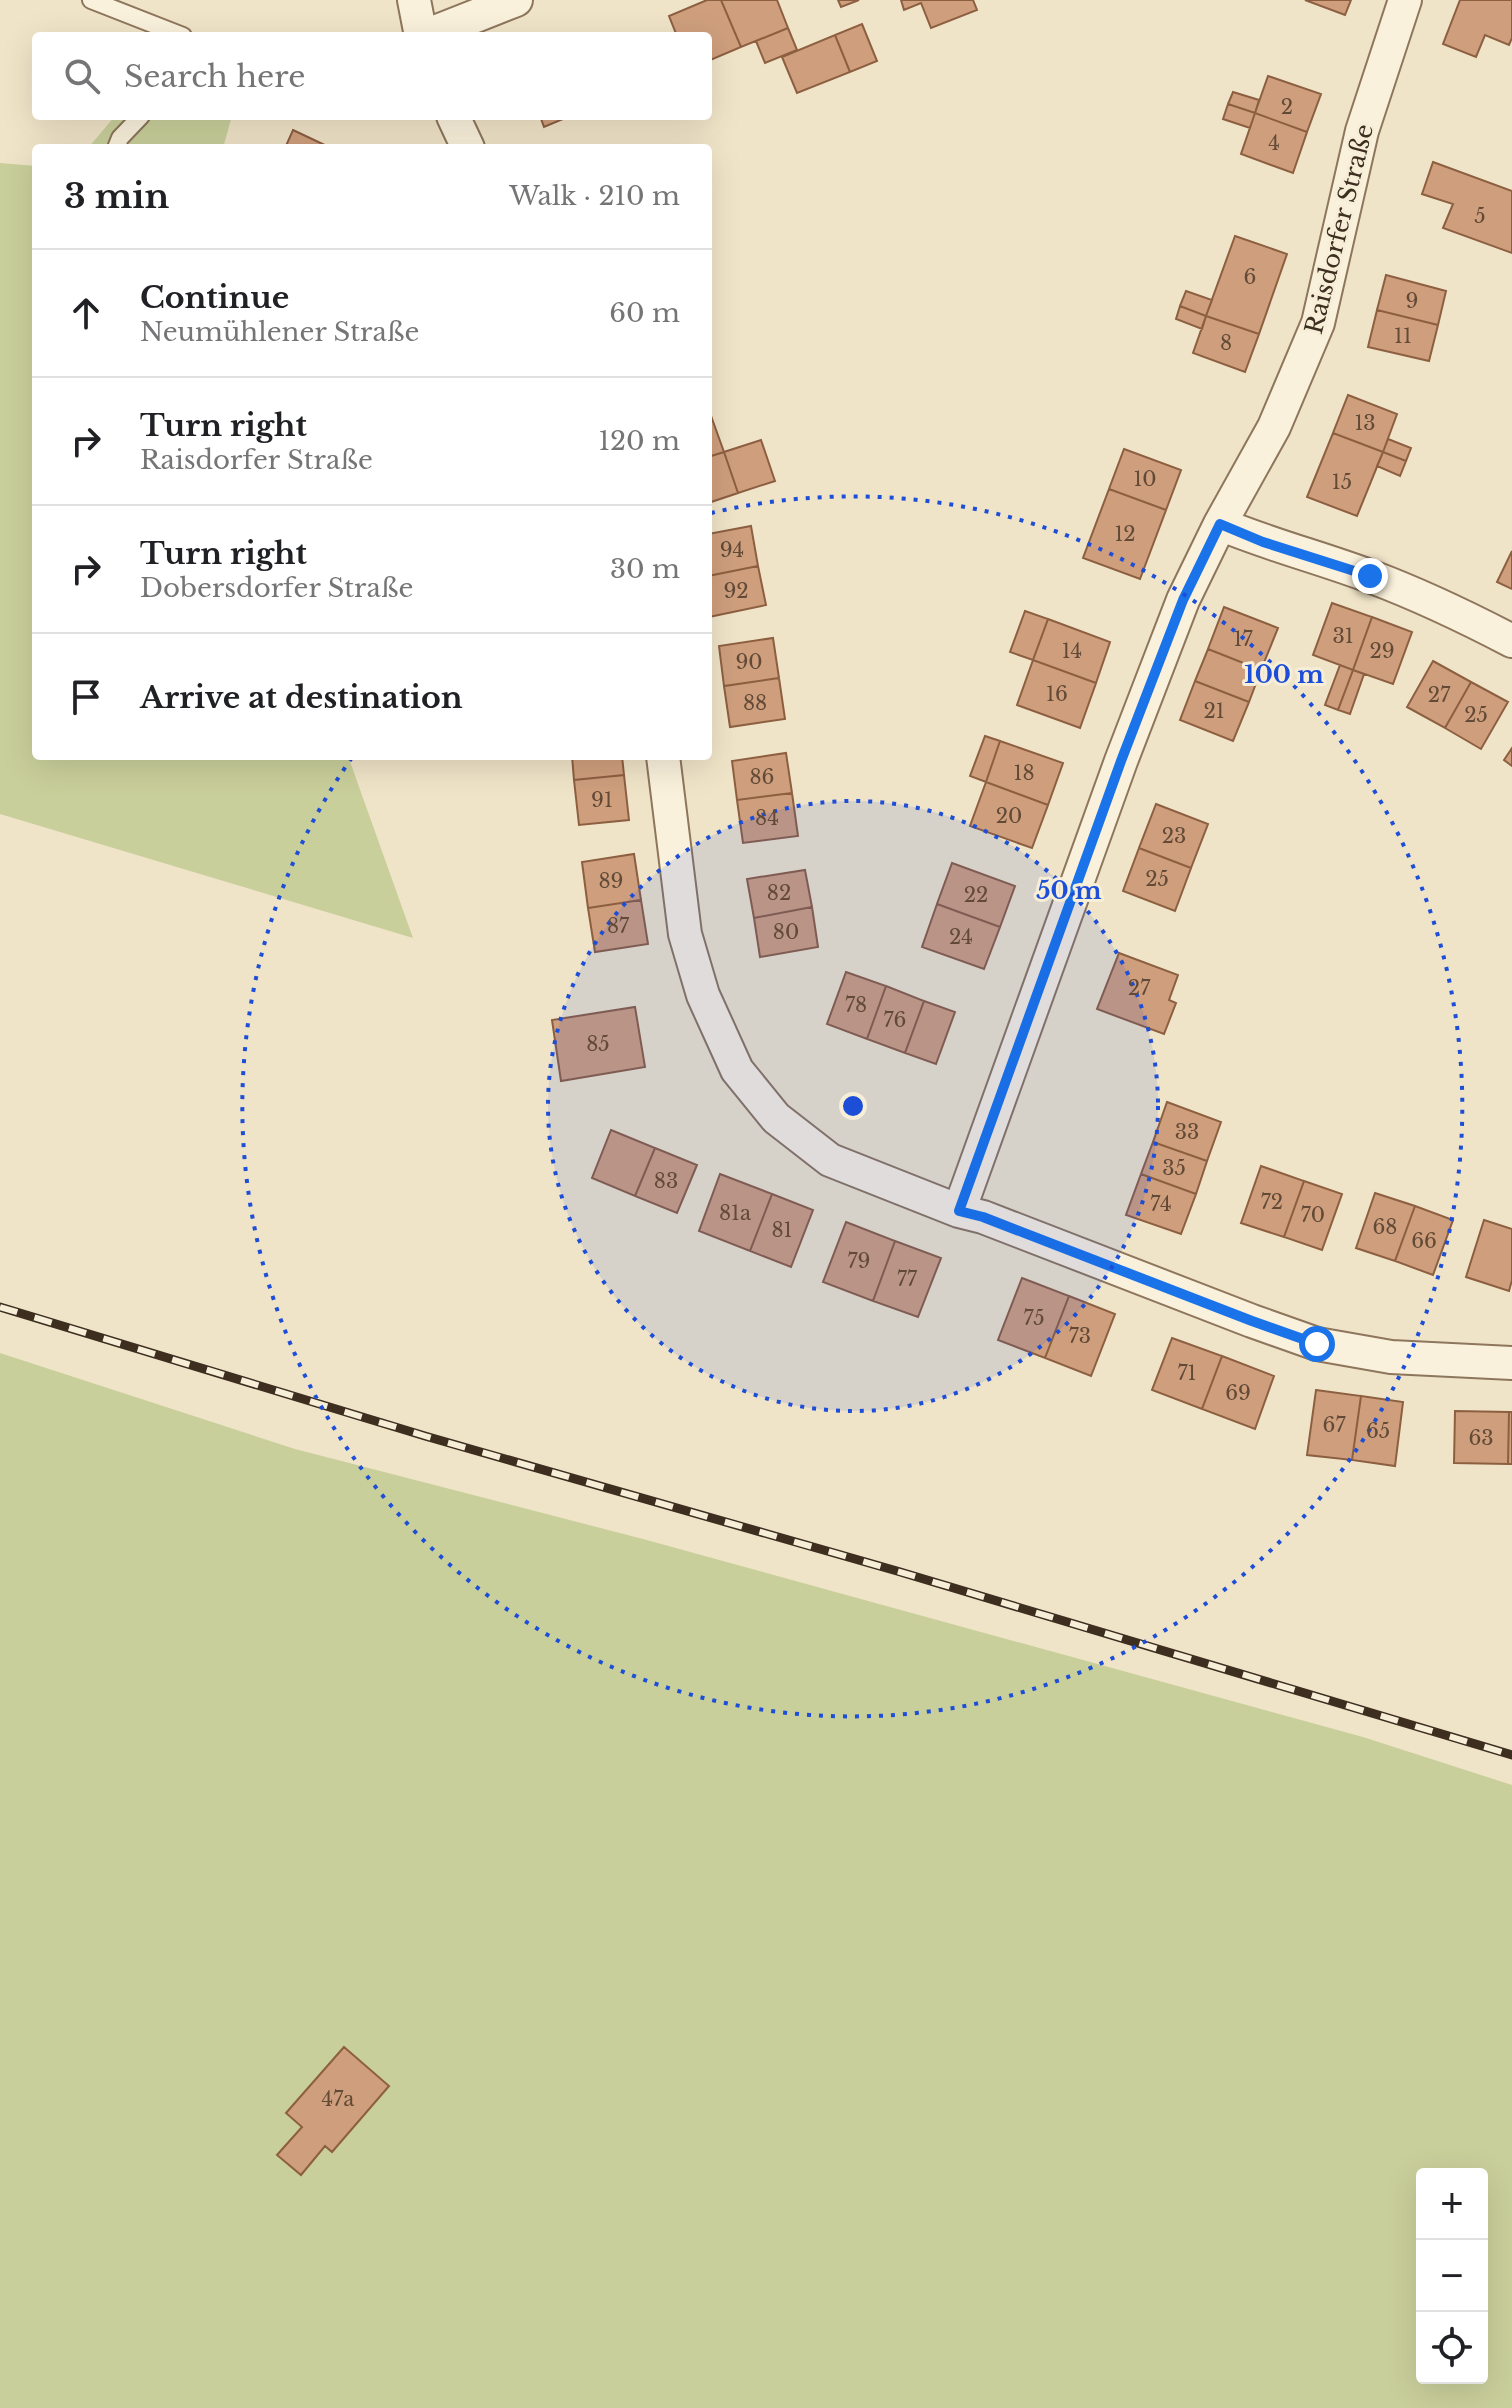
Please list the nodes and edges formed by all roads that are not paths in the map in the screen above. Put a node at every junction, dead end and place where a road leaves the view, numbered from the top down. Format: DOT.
graph roads {
  1 [pos="91,0"];
  2 [pos="414,0"];
  3 [pos="516,0"];
  4 [pos="1405,0"];
  5 [pos="173,32"];
  6 [pos="422,32"];
  7 [pos="433,32"];
  8 [pos="137,120"];
  9 [pos="455,120"];
  10 [pos="118,144"];
  11 [pos="466,144"];
  12 [pos="1220,524"];
  13 [pos="1512,641"];
  14 [pos="663,760"];
  15 [pos="959,1211"];
  16 [pos="1512,1363"];
  1 -- 5 [label="lane"];
  2 -- 6 [label="street"];
  3 -- 7 [label="street"];
  4 -- 12 [label="street, Raisdorfer Straße"];
  8 -- 10 [label="lane"];
  9 -- 11 [label="street"];
  12 -- 13 [label="street"];
  12 -- 15 [label="street, Raisdorfer Straße"];
  14 -- 15 [label="street"];
  15 -- 16 [label="street"];
}
